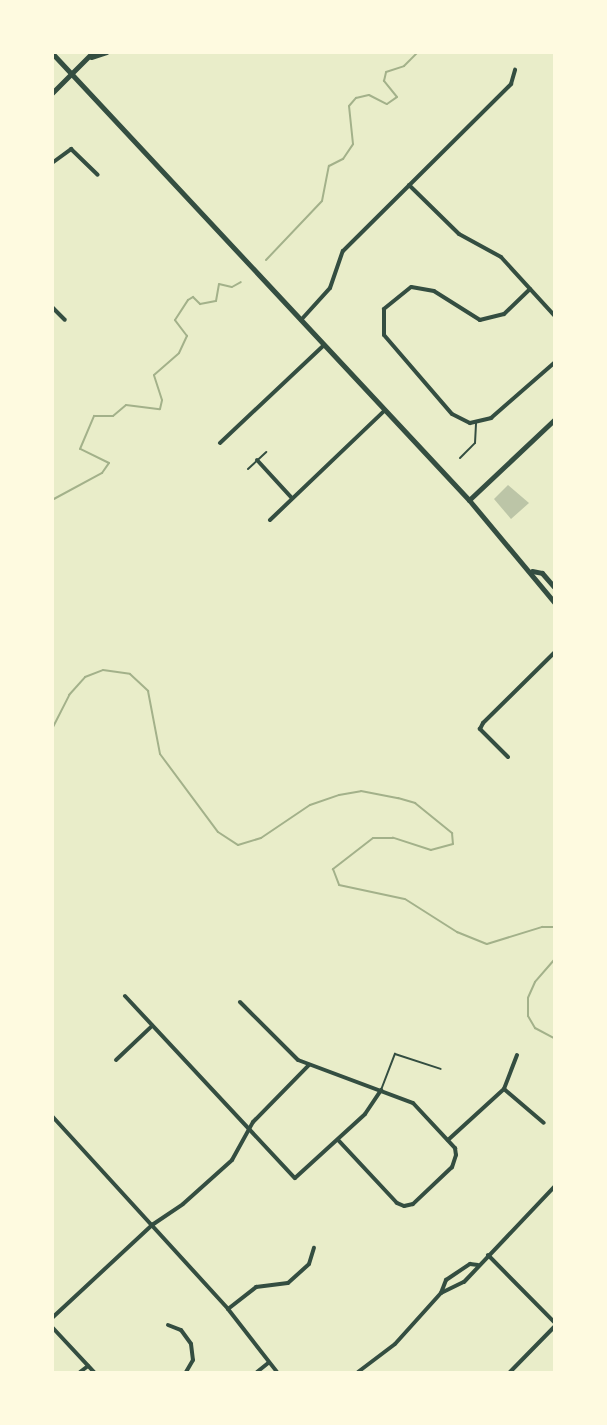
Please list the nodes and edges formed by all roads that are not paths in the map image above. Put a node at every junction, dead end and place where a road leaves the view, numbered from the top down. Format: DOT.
graph roads {
  1 [pos="106,52"];
  2 [pos="52,53"];
  3 [pos="92,55"];
  4 [pos="515,70"];
  5 [pos="73,74"];
  6 [pos="52,93"];
  7 [pos="52,163"];
  8 [pos="98,175"];
  9 [pos="409,185"];
  10 [pos="530,289"];
  11 [pos="52,307"];
  12 [pos="555,315"];
  13 [pos="65,320"];
  14 [pos="301,320"];
  15 [pos="324,345"];
  16 [pos="555,363"];
  17 [pos="384,411"];
  18 [pos="555,420"];
  19 [pos="476,423"];
  20 [pos="220,443"];
  21 [pos="266,452"];
  22 [pos="460,458"];
  23 [pos="257,460"];
  24 [pos="248,469"];
  25 [pos="292,498"];
  26 [pos="469,500"];
  27 [pos="270,520"];
  28 [pos="532,571"];
  29 [pos="555,586"];
  30 [pos="555,602"];
  31 [pos="555,653"];
  32 [pos="508,757"];
  33 [pos="125,996"];
  34 [pos="240,1002"];
  35 [pos="152,1026"];
  36 [pos="516,1055"];
  37 [pos="116,1059"];
  38 [pos="309,1065"];
  39 [pos="441,1069"];
  40 [pos="504,1089"];
  41 [pos="381,1090"];
  42 [pos="52,1116"];
  43 [pos="544,1123"];
  44 [pos="249,1129"];
  45 [pos="338,1140"];
  46 [pos="448,1140"];
  47 [pos="554,1188"];
  48 [pos="152,1225"];
  49 [pos="314,1248"];
  50 [pos="488,1255"];
  51 [pos="478,1265"];
  52 [pos="441,1293"];
  53 [pos="228,1309"];
  54 [pos="52,1318"];
  55 [pos="555,1322"];
  56 [pos="168,1325"];
  57 [pos="52,1327"];
  58 [pos="555,1327"];
  59 [pos="268,1363"];
  60 [pos="88,1366"];
  61 [pos="80,1372"];
  62 [pos="94,1372"];
  63 [pos="186,1372"];
  64 [pos="257,1372"];
  65 [pos="277,1372"];
  66 [pos="358,1372"];
  67 [pos="510,1372"];
  1 -- 3 [label="main road"];
  2 -- 5 [label="main road"];
  3 -- 5 [label="main road"];
  4 -- 9 [label="street"];
  5 -- 6 [label="main road"];
  5 -- 14 [label="main road"];
  7 -- 8 [label="street"];
  9 -- 10 [label="street"];
  9 -- 14 [label="street"];
  10 -- 12 [label="street"];
  10 -- 19 [label="street"];
  11 -- 13 [label="street"];
  14 -- 15 [label="main road"];
  15 -- 17 [label="main road"];
  15 -- 20 [label="street"];
  16 -- 19 [label="street"];
  17 -- 25 [label="street"];
  17 -- 26 [label="main road"];
  18 -- 26 [label="main road"];
  19 -- 22 [label="lane"];
  21 -- 23 [label="lane"];
  23 -- 24 [label="lane"];
  23 -- 25 [label="street"];
  25 -- 27 [label="street"];
  26 -- 28 [label="main road"];
  28 -- 29 [label="main road"];
  28 -- 30 [label="main road"];
  31 -- 32 [label="street"];
  33 -- 35 [label="street"];
  34 -- 38 [label="street"];
  35 -- 37 [label="street"];
  35 -- 44 [label="street"];
  36 -- 40 [label="street"];
  38 -- 41 [label="street"];
  38 -- 44 [label="street"];
  39 -- 41 [label="lane"];
  40 -- 43 [label="street"];
  40 -- 46 [label="street"];
  41 -- 45 [label="street"];
  41 -- 46 [label="street"];
  42 -- 48 [label="street"];
  44 -- 45 [label="street"];
  44 -- 48 [label="street"];
  45 -- 46 [label="street"];
  47 -- 50 [label="street"];
  48 -- 53 [label="street"];
  48 -- 54 [label="street"];
  49 -- 53 [label="street"];
  50 -- 51 [label="street"];
  50 -- 55 [label="street"];
  51 -- 52 [label="street"];
  51 -- 52 [label="street"];
  52 -- 66 [label="street"];
  53 -- 59 [label="street"];
  56 -- 63 [label="street"];
  57 -- 60 [label="street"];
  58 -- 67 [label="street"];
  59 -- 64 [label="street"];
  59 -- 65 [label="street"];
  60 -- 61 [label="street"];
  60 -- 62 [label="street"];
}
